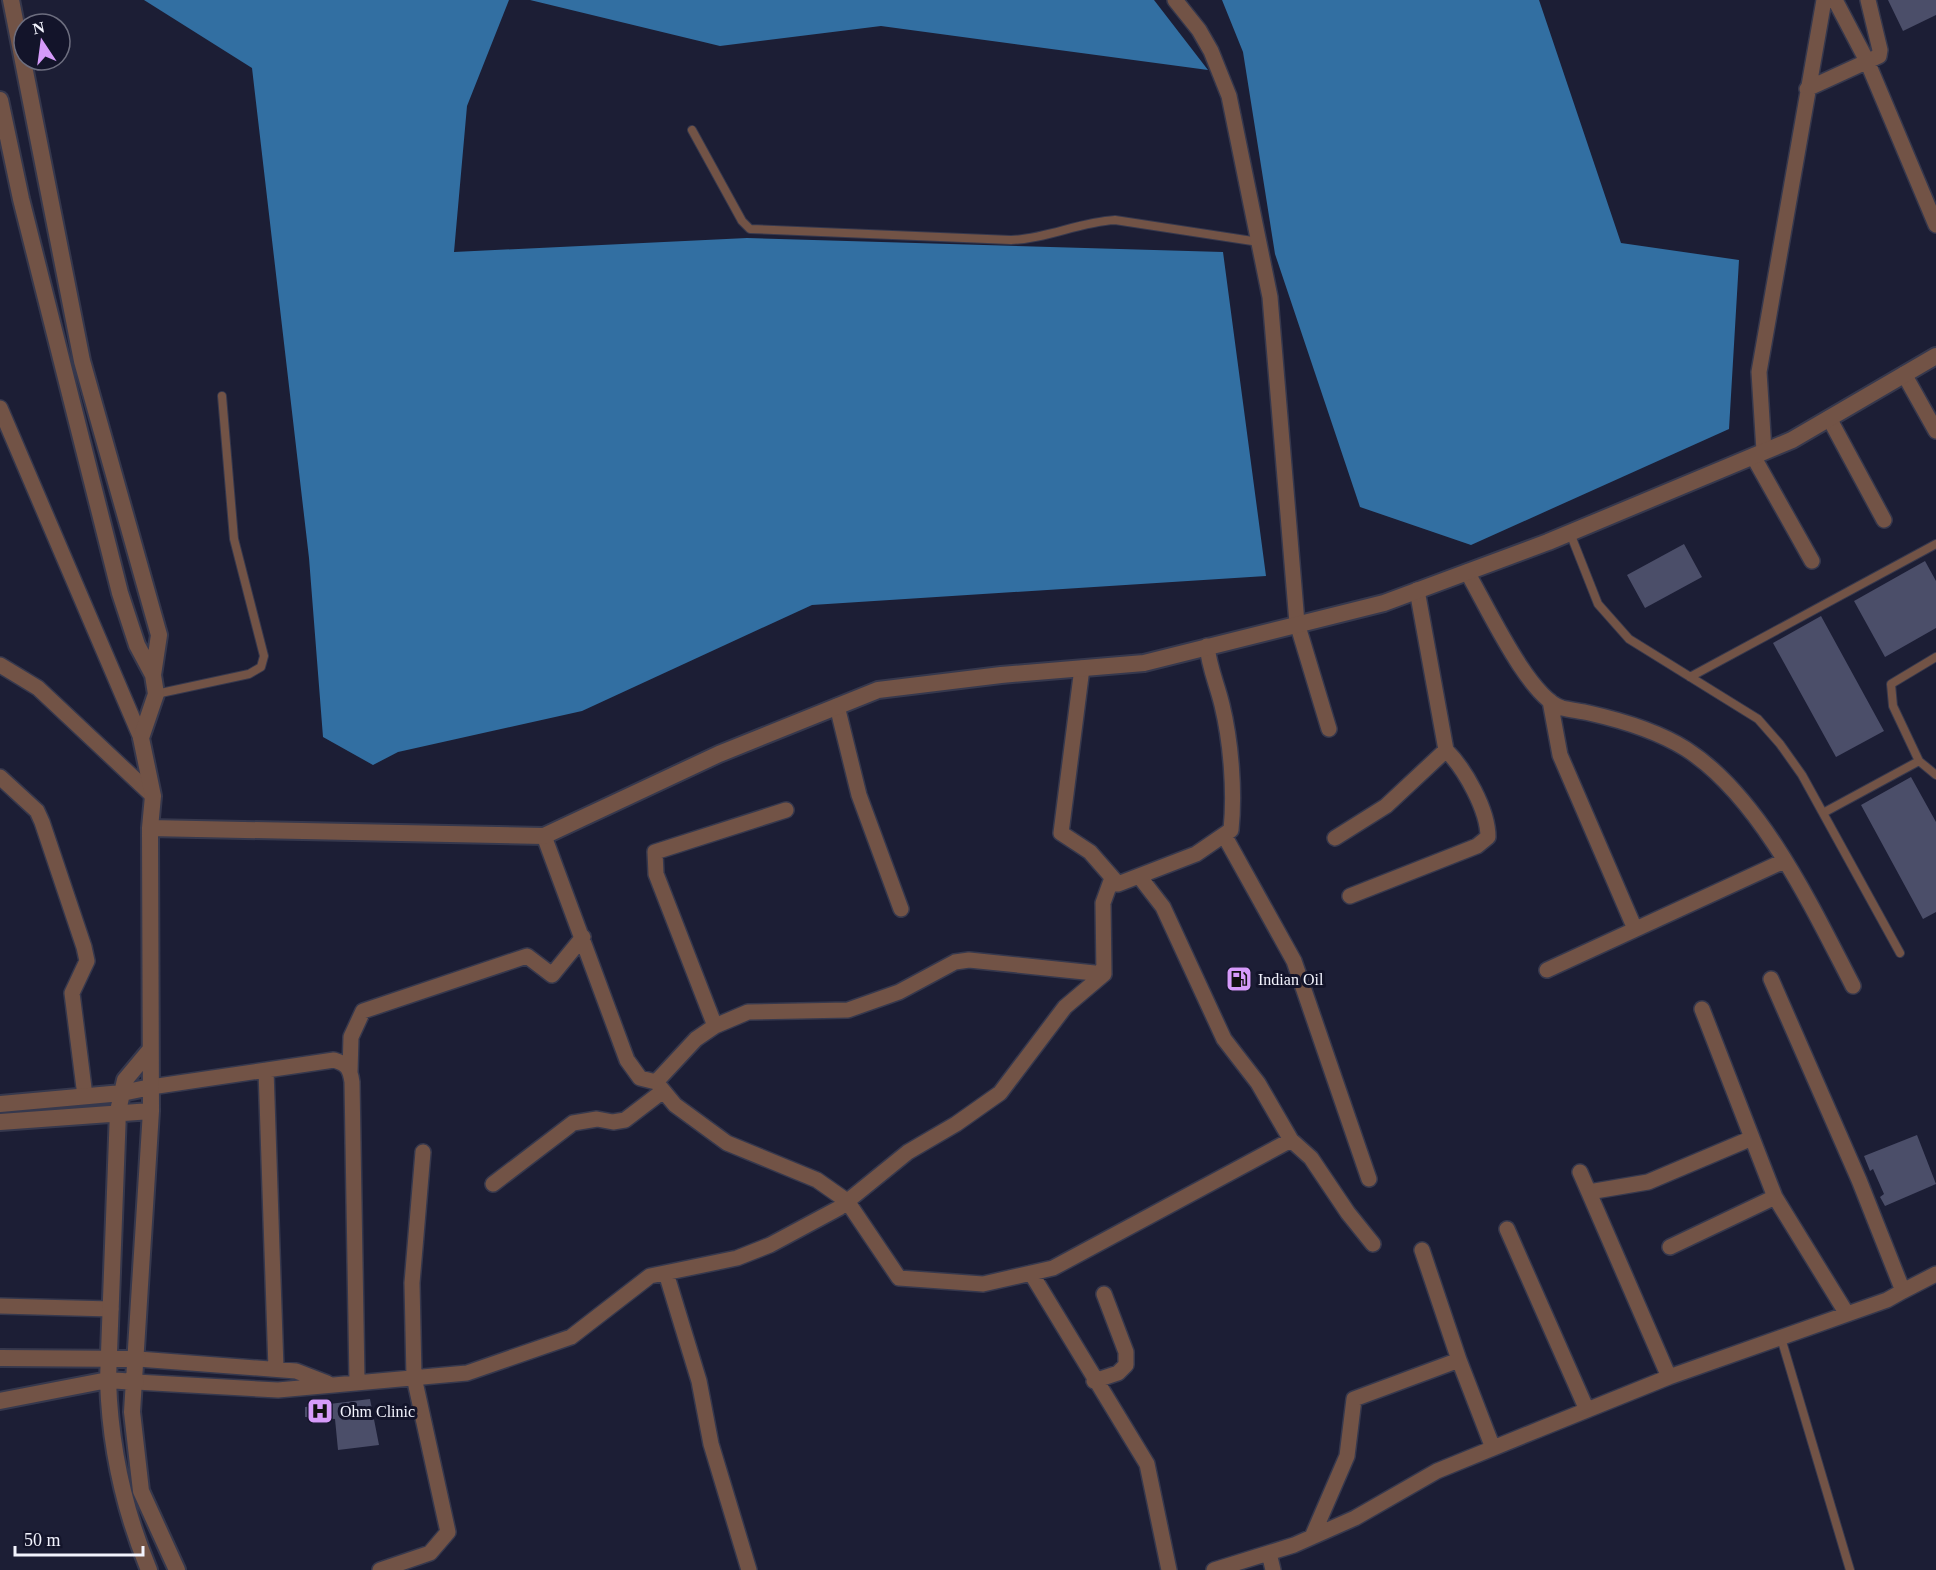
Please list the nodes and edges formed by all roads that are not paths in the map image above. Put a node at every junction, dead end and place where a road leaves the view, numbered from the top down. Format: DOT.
graph roads {
  1 [pos="11,0"];
  2 [pos="1174,0"];
  3 [pos="1824,0"];
  4 [pos="1835,0"];
  5 [pos="1868,0"];
  6 [pos="1867,61"];
  7 [pos="1807,89"];
  8 [pos="0,100"];
  9 [pos="692,130"];
  10 [pos="1936,225"];
  11 [pos="1259,242"];
  12 [pos="1936,356"];
  13 [pos="1904,375"];
  14 [pos="222,396"];
  15 [pos="0,408"];
  16 [pos="1828,418"];
  17 [pos="1936,431"];
  18 [pos="1759,454"];
  19 [pos="1884,520"];
  20 [pos="1570,533"];
  21 [pos="1936,544"];
  22 [pos="1812,561"];
  23 [pos="1467,572"];
  24 [pos="1417,590"];
  25 [pos="1297,623"];
  26 [pos="1207,646"];
  27 [pos="1936,657"];
  28 [pos="0,665"];
  29 [pos="1082,668"];
  30 [pos="153,675"];
  31 [pos="1690,677"];
  32 [pos="156,694"];
  33 [pos="1550,701"];
  34 [pos="837,706"];
  35 [pos="1329,729"];
  36 [pos="141,738"];
  37 [pos="1446,750"];
  38 [pos="1919,761"];
  39 [pos="1936,775"];
  40 [pos="0,777"];
  41 [pos="153,796"];
  42 [pos="786,810"];
  43 [pos="1823,813"];
  44 [pos="150,828"];
  45 [pos="1224,835"];
  46 [pos="544,836"];
  47 [pos="1335,838"];
  48 [pos="1784,861"];
  49 [pos="1139,876"];
  50 [pos="1112,878"];
  51 [pos="1350,896"];
  52 [pos="900,909"];
  53 [pos="1635,929"];
  54 [pos="583,937"];
  55 [pos="1900,953"];
  56 [pos="1547,970"];
  57 [pos="1104,974"];
  58 [pos="1771,979"];
  59 [pos="1853,986"];
  60 [pos="1702,1009"];
  61 [pos="715,1026"];
  62 [pos="150,1050"];
  63 [pos="266,1070"];
  64 [pos="350,1072"];
  65 [pos="151,1087"];
  66 [pos="660,1087"];
  67 [pos="122,1092"];
  68 [pos="85,1096"];
  69 [pos="0,1104"];
  70 [pos="118,1111"];
  71 [pos="151,1111"];
  72 [pos="0,1122"];
  73 [pos="1752,1138"];
  74 [pos="1291,1140"];
  75 [pos="423,1152"];
  76 [pos="1580,1172"];
  77 [pos="1369,1179"];
  78 [pos="493,1185"];
  79 [pos="1588,1192"];
  80 [pos="1774,1197"];
  81 [pos="847,1201"];
  82 [pos="1507,1229"];
  83 [pos="1373,1244"];
  84 [pos="1670,1247"];
  85 [pos="1422,1250"];
  86 [pos="666,1273"];
  87 [pos="1031,1273"];
  88 [pos="1936,1274"];
  89 [pos="1903,1291"];
  90 [pos="1104,1294"];
  91 [pos="0,1306"];
  92 [pos="111,1309"];
  93 [pos="1847,1314"];
  94 [pos="1780,1338"];
  95 [pos="109,1357"];
  96 [pos="0,1358"];
  97 [pos="138,1359"];
  98 [pos="1459,1360"];
  99 [pos="276,1369"];
  100 [pos="414,1377"];
  101 [pos="1669,1377"];
  102 [pos="108,1380"];
  103 [pos="1094,1381"];
  104 [pos="136,1382"];
  105 [pos="357,1382"];
  106 [pos="333,1385"];
  107 [pos="0,1401"];
  108 [pos="1587,1410"];
  109 [pos="1494,1448"];
  110 [pos="1312,1537"];
  111 [pos="1269,1553"];
  112 [pos="150,1570"];
  113 [pos="177,1570"];
  114 [pos="380,1570"];
  115 [pos="748,1570"];
  116 [pos="1169,1570"];
  117 [pos="1214,1570"];
  118 [pos="1273,1570"];
  119 [pos="1850,1570"];
  1 -- 30 [label="street"];
  2 -- 11 [label="street"];
  3 -- 7 [label="street"];
  4 -- 6 [label="street"];
  5 -- 6 [label="street"];
  6 -- 7 [label="street"];
  6 -- 10 [label="street"];
  7 -- 18 [label="street"];
  8 -- 30 [label="street"];
  9 -- 11 [label="lane"];
  11 -- 25 [label="street"];
  12 -- 13 [label="street"];
  13 -- 16 [label="street"];
  13 -- 17 [label="street"];
  14 -- 32 [label="lane"];
  15 -- 36 [label="street"];
  16 -- 18 [label="street"];
  16 -- 19 [label="street"];
  18 -- 20 [label="street"];
  18 -- 22 [label="street"];
  20 -- 23 [label="street"];
  20 -- 31 [label="lane"];
  21 -- 31 [label="lane"];
  23 -- 24 [label="street"];
  23 -- 33 [label="street"];
  24 -- 25 [label="street"];
  24 -- 37 [label="street"];
  25 -- 26 [label="street"];
  25 -- 35 [label="street"];
  26 -- 29 [label="street"];
  26 -- 45 [label="street"];
  27 -- 38 [label="lane"];
  28 -- 41 [label="street"];
  29 -- 34 [label="street"];
  29 -- 50 [label="street"];
  30 -- 32 [label="street"];
  31 -- 43 [label="lane"];
  32 -- 36 [label="street"];
  33 -- 48 [label="street"];
  33 -- 53 [label="street"];
  34 -- 46 [label="street"];
  34 -- 52 [label="street"];
  36 -- 41 [label="street"];
  37 -- 47 [label="street"];
  37 -- 51 [label="street"];
  38 -- 39 [label="lane"];
  38 -- 43 [label="lane"];
  40 -- 68 [label="street"];
  41 -- 44 [label="street"];
  42 -- 61 [label="street"];
  43 -- 55 [label="lane"];
  44 -- 46 [label="street"];
  44 -- 62 [label="street"];
  45 -- 49 [label="street"];
  45 -- 77 [label="street"];
  46 -- 54 [label="street"];
  48 -- 53 [label="street"];
  48 -- 59 [label="street"];
  49 -- 50 [label="street"];
  49 -- 74 [label="street"];
  50 -- 57 [label="street"];
  53 -- 56 [label="street"];
  54 -- 64 [label="street"];
  54 -- 66 [label="street"];
  57 -- 61 [label="street"];
  57 -- 81 [label="street"];
  58 -- 89 [label="street"];
  60 -- 73 [label="street"];
  61 -- 66 [label="street"];
  62 -- 65 [label="street"];
  62 -- 67 [label="street"];
  63 -- 64 [label="street"];
  63 -- 65 [label="street"];
  63 -- 99 [label="street"];
  64 -- 105 [label="street"];
  65 -- 67 [label="street"];
  65 -- 71 [label="street"];
  66 -- 78 [label="street"];
  66 -- 81 [label="street"];
  67 -- 68 [label="street"];
  67 -- 70 [label="street"];
  68 -- 69 [label="street"];
  70 -- 71 [label="street"];
  70 -- 72 [label="street"];
  70 -- 92 [label="street"];
  71 -- 97 [label="street"];
  73 -- 79 [label="street"];
  73 -- 80 [label="street"];
  74 -- 83 [label="street"];
  74 -- 87 [label="street"];
  75 -- 100 [label="street"];
  76 -- 79 [label="street"];
  79 -- 101 [label="street"];
  80 -- 84 [label="street"];
  80 -- 93 [label="street"];
  81 -- 86 [label="street"];
  81 -- 87 [label="street"];
  82 -- 108 [label="street"];
  85 -- 98 [label="street"];
  86 -- 100 [label="street"];
  86 -- 115 [label="street"];
  87 -- 103 [label="street"];
  88 -- 89 [label="street"];
  89 -- 93 [label="street"];
  90 -- 103 [label="street"];
  91 -- 92 [label="street"];
  92 -- 95 [label="street"];
  93 -- 94 [label="street"];
  94 -- 101 [label="street"];
  94 -- 119 [label="lane"];
  95 -- 96 [label="street"];
  95 -- 97 [label="street"];
  95 -- 102 [label="street"];
  97 -- 99 [label="street"];
  97 -- 104 [label="street"];
  98 -- 109 [label="street"];
  98 -- 110 [label="street"];
  99 -- 106 [label="street"];
  100 -- 105 [label="street"];
  100 -- 114 [label="street"];
  101 -- 108 [label="street"];
  102 -- 104 [label="street"];
  102 -- 107 [label="street"];
  102 -- 112 [label="street"];
  103 -- 116 [label="street"];
  104 -- 106 [label="street"];
  104 -- 113 [label="street"];
  105 -- 106 [label="street"];
  108 -- 109 [label="street"];
  109 -- 110 [label="street"];
  110 -- 111 [label="street"];
  111 -- 117 [label="street"];
  111 -- 118 [label="street"];
}
